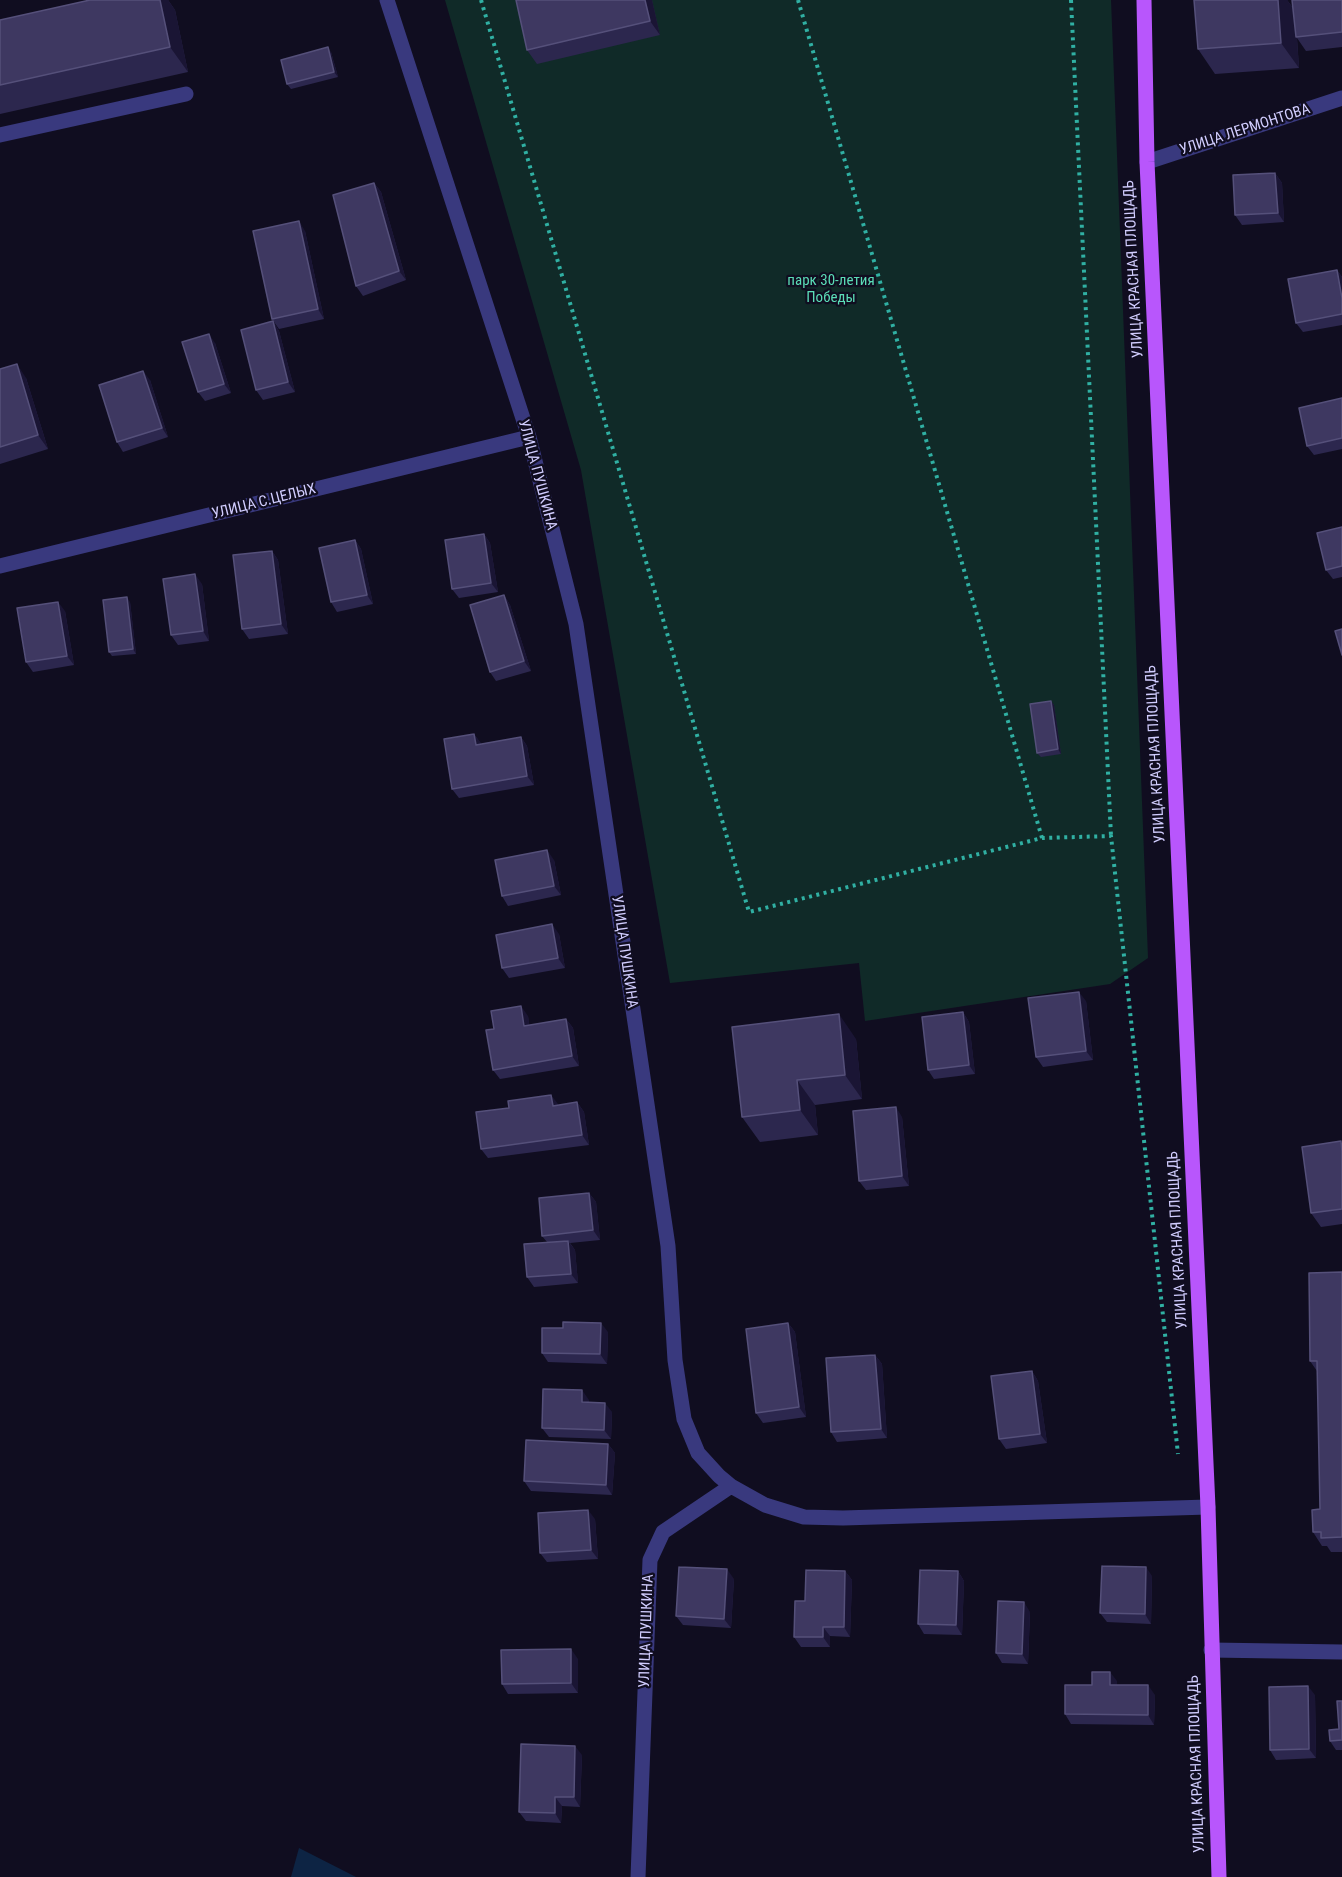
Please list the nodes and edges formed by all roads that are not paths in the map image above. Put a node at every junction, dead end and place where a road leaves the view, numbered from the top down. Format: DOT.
graph roads {
  1 [pos="387,0"];
  2 [pos="1144,0"];
  3 [pos="186,94"];
  4 [pos="1342,98"];
  5 [pos="0,135"];
  6 [pos="1147,162"];
  7 [pos="529,437"];
  8 [pos="0,566"];
  9 [pos="731,1486"];
  10 [pos="1208,1507"];
  11 [pos="1211,1650"];
  12 [pos="1342,1652"];
  13 [pos="638,1877"];
  14 [pos="1219,1877"];
  1 -- 7 [label="street, УЛИЦА ПУШКИНА"];
  2 -- 6 [label="main road, УЛИЦА КРАСНАЯ ПЛОЩАДЬ"];
  3 -- 5 [label="street"];
  4 -- 6 [label="street, УЛИЦА ЛЕРМОНТОВА"];
  6 -- 10 [label="main road, УЛИЦА КРАСНАЯ ПЛОЩАДЬ"];
  7 -- 8 [label="street, УЛИЦА С.ЦЕЛЫХ"];
  7 -- 9 [label="street, УЛИЦА ПУШКИНА"];
  9 -- 10 [label="street"];
  9 -- 13 [label="street, УЛИЦА ПУШКИНА"];
  10 -- 11 [label="main road, УЛИЦА КРАСНАЯ ПЛОЩАДЬ"];
  11 -- 12 [label="street"];
  11 -- 14 [label="main road, УЛИЦА КРАСНАЯ ПЛОЩАДЬ"];
}
